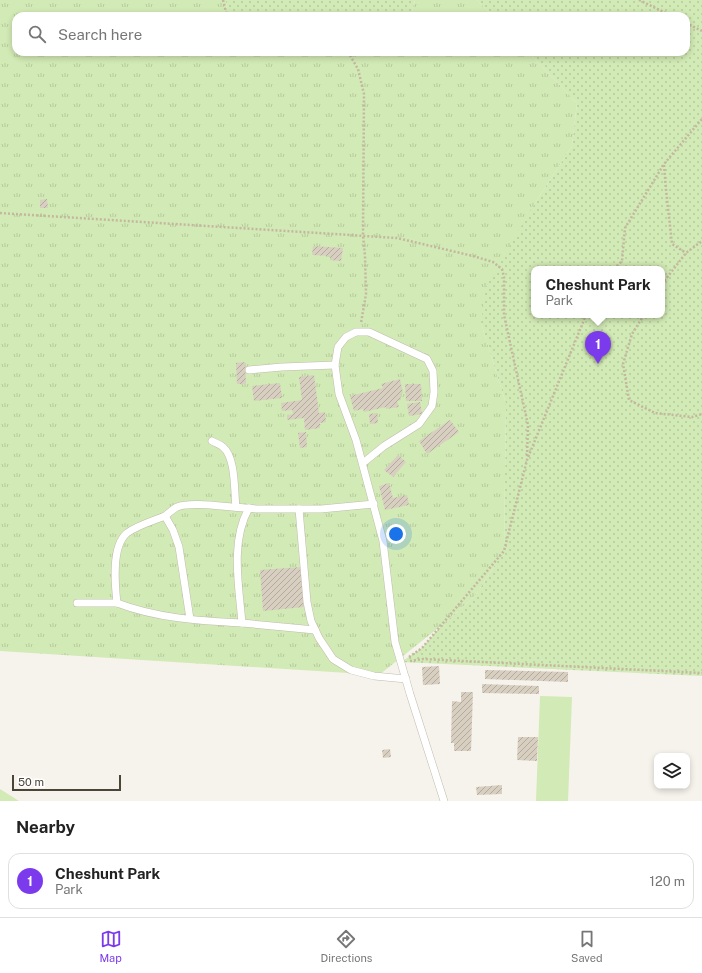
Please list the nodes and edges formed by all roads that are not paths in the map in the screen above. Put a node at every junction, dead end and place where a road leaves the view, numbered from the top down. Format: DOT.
graph roads {
  1 [pos="335,365"];
  2 [pos="249,370"];
  3 [pos="212,441"];
  4 [pos="363,463"];
  5 [pos="374,504"];
  6 [pos="236,507"];
  7 [pos="249,508"];
  8 [pos="299,509"];
  9 [pos="165,516"];
  10 [pos="77,603"];
  11 [pos="117,603"];
  12 [pos="190,619"];
  13 [pos="242,623"];
  14 [pos="315,630"];
  15 [pos="406,679"];
  16 [pos="444,801"];
  1 -- 2 [label="lane"];
  1 -- 4 [label="lane"];
  1 -- 4 [label="lane"];
  3 -- 6 [label="lane"];
  4 -- 5 [label="lane"];
  5 -- 8 [label="lane"];
  5 -- 15 [label="lane"];
  6 -- 7 [label="lane"];
  6 -- 9 [label="lane"];
  7 -- 8 [label="lane"];
  7 -- 13 [label="lane"];
  8 -- 14 [label="lane"];
  9 -- 11 [label="lane"];
  9 -- 12 [label="lane"];
  10 -- 11 [label="lane"];
  11 -- 12 [label="lane"];
  12 -- 13 [label="lane"];
  13 -- 14 [label="lane"];
  14 -- 15 [label="lane"];
  15 -- 16 [label="lane"];
}
